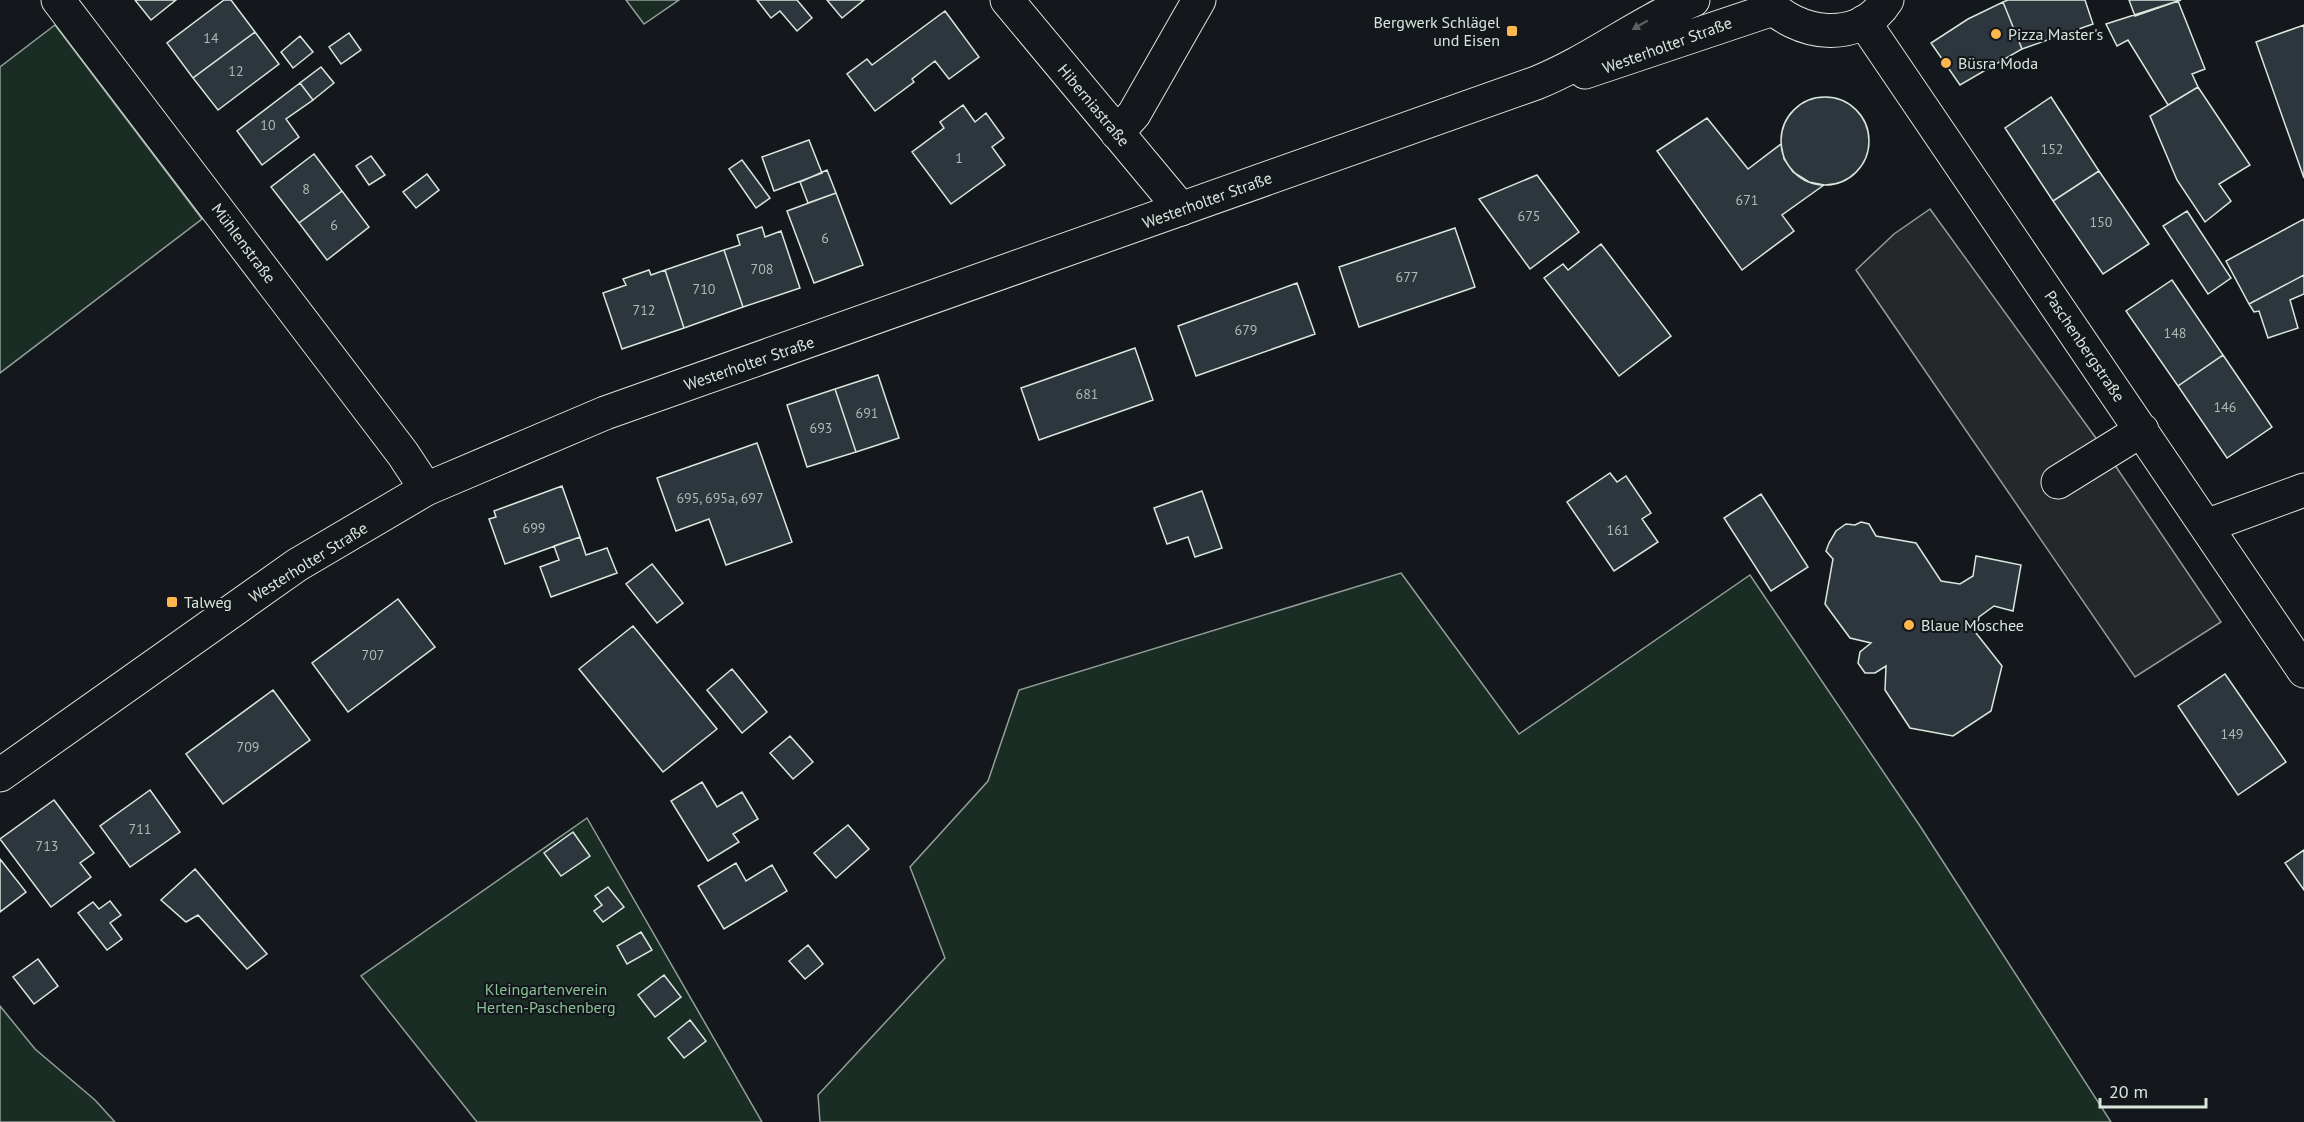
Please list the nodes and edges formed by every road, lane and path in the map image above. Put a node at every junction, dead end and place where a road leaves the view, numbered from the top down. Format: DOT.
graph roads {
  1 [pos="58,0"];
  2 [pos="1007,0"];
  3 [pos="1199,0"];
  4 [pos="1693,0"];
  5 [pos="1769,4"];
  6 [pos="1876,11"];
  7 [pos="1560,74"];
  8 [pos="1117,133"];
  9 [pos="1181,209"];
  10 [pos="2142,430"];
  11 [pos="2058,482"];
  12 [pos="426,489"];
  13 [pos="2304,490"];
  14 [pos="2206,526"];
  15 [pos="2304,671"];
  16 [pos="0,775"];
  1 -- 12 [label="main road, Mühlenstraße"];
  2 -- 8 [label="main road, Hiberniastraße"];
  3 -- 8 [label="main road"];
  4 -- 7 [label="main road, Westerholter Straße, one-way"];
  5 -- 6 [label="main road"];
  5 -- 7 [label="main road, Westerholter Straße"];
  6 -- 10 [label="main road, Paschenbergstraße"];
  7 -- 9 [label="main road, Westerholter Straße"];
  8 -- 9 [label="main road, Hiberniastraße"];
  9 -- 12 [label="main road, Westerholter Straße"];
  10 -- 11 [label="main road"];
  10 -- 14 [label="main road, Paschenbergstraße"];
  12 -- 16 [label="main road, Westerholter Straße"];
  13 -- 14 [label="main road"];
  14 -- 15 [label="main road, Paschenbergstraße"];
}
